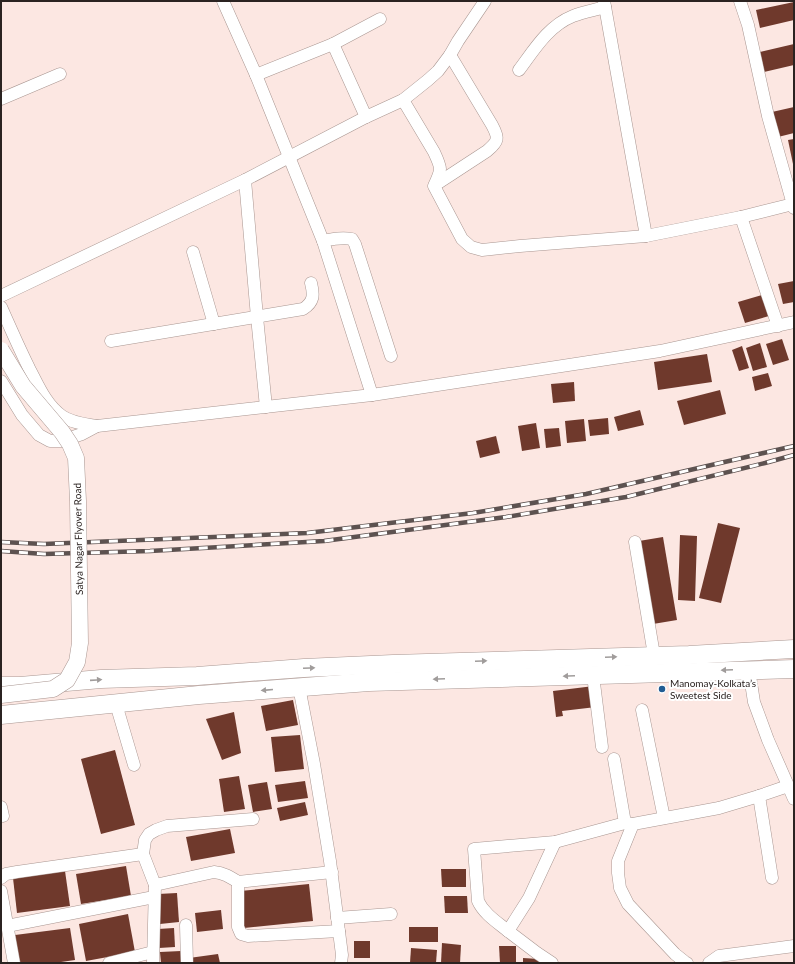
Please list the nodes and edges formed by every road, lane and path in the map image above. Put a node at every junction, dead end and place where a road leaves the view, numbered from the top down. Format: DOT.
graph roads {
  1 [pos="223,1"];
  2 [pos="485,1"];
  3 [pos="740,1"];
  4 [pos="605,4"];
  5 [pos="380,19"];
  6 [pos="333,44"];
  7 [pos="450,56"];
  8 [pos="519,70"];
  9 [pos="60,74"];
  10 [pos="256,75"];
  11 [pos="1,99"];
  12 [pos="403,100"];
  13 [pos="366,117"];
  14 [pos="289,157"];
  15 [pos="245,180"];
  16 [pos="434,186"];
  17 [pos="793,206"];
  18 [pos="741,217"];
  19 [pos="646,236"];
  20 [pos="323,241"];
  21 [pos="193,252"];
  22 [pos="311,283"];
  23 [pos="1,296"];
  24 [pos="1,307"];
  25 [pos="257,317"];
  26 [pos="794,322"];
  27 [pos="214,324"];
  28 [pos="778,326"];
  29 [pos="111,341"];
  30 [pos="1,350"];
  31 [pos="391,356"];
  32 [pos="1,381"];
  33 [pos="372,395"];
  34 [pos="266,408"];
  35 [pos="97,426"];
  36 [pos="635,542"];
  37 [pos="794,649"];
  38 [pos="654,655"];
  39 [pos="794,669"];
  40 [pos="749,670"];
  41 [pos="593,675"];
  42 [pos="197,676"];
  43 [pos="1,686"];
  44 [pos="299,687"];
  45 [pos="199,695"];
  46 [pos="1,696"];
  47 [pos="116,704"];
  48 [pos="642,710"];
  49 [pos="1,715"];
  50 [pos="602,747"];
  51 [pos="614,760"];
  52 [pos="134,765"];
  53 [pos="792,794"];
  54 [pos="759,796"];
  55 [pos="664,818"];
  56 [pos="253,819"];
  57 [pos="629,823"];
  58 [pos="555,842"];
  59 [pos="143,854"];
  60 [pos="332,872"];
  61 [pos="1,878"];
  62 [pos="772,878"];
  63 [pos="238,882"];
  64 [pos="1,891"];
  65 [pos="155,891"];
  66 [pos="391,914"];
  67 [pos="186,925"];
  68 [pos="338,925"];
  69 [pos="7,926"];
  70 [pos="508,931"];
  71 [pos="794,946"];
  72 [pos="153,958"];
  73 [pos="14,963"];
  74 [pos="109,963"];
  75 [pos="186,963"];
  76 [pos="341,963"];
  77 [pos="552,963"];
  78 [pos="687,963"];
  79 [pos="709,963"];
  1 -- 10 [label="street"];
  2 -- 7 [label="street"];
  3 -- 17 [label="street"];
  4 -- 8 [label="street"];
  4 -- 19 [label="street"];
  5 -- 6 [label="street"];
  6 -- 10 [label="street"];
  6 -- 13 [label="street"];
  7 -- 12 [label="street"];
  7 -- 16 [label="street"];
  9 -- 11 [label="street"];
  10 -- 14 [label="street"];
  12 -- 13 [label="street"];
  12 -- 16 [label="street"];
  13 -- 14 [label="street"];
  14 -- 15 [label="street"];
  14 -- 20 [label="street"];
  15 -- 23 [label="street"];
  15 -- 25 [label="street"];
  16 -- 19 [label="street"];
  17 -- 18 [label="street"];
  18 -- 19 [label="street"];
  18 -- 28 [label="street"];
  20 -- 31 [label="street"];
  20 -- 33 [label="street"];
  21 -- 27 [label="street"];
  22 -- 25 [label="street"];
  24 -- 35 [label="street"];
  25 -- 27 [label="street"];
  25 -- 34 [label="street"];
  26 -- 28 [label="street"];
  27 -- 29 [label="street"];
  28 -- 33 [label="street"];
  30 -- 46 [label="street, Satya Nagar Flyover Road, bridge"];
  32 -- 35 [label="street"];
  33 -- 34 [label="street"];
  34 -- 35 [label="street"];
  36 -- 38 [label="street"];
  37 -- 38 [label="main road"];
  42 -- 38 [label="main road, one-way"];
  39 -- 40 [label="main road"];
  40 -- 41 [label="main road, one-way"];
  40 -- 53 [label="street"];
  41 -- 44 [label="main road, one-way"];
  41 -- 50 [label="street"];
  43 -- 42 [label="main road, one-way"];
  42 -- 45 [label="main road"];
  44 -- 45 [label="main road, one-way"];
  44 -- 60 [label="street"];
  45 -- 47 [label="main road"];
  47 -- 49 [label="main road"];
  47 -- 52 [label="street"];
  48 -- 55 [label="street"];
  51 -- 57 [label="street"];
  53 -- 54 [label="street"];
  54 -- 55 [label="street"];
  54 -- 62 [label="street"];
  55 -- 57 [label="street"];
  56 -- 59 [label="street"];
  57 -- 58 [label="street"];
  57 -- 78 [label="street"];
  58 -- 70 [label="street"];
  58 -- 70 [label="street"];
  59 -- 61 [label="street"];
  59 -- 65 [label="street"];
  60 -- 63 [label="street"];
  60 -- 68 [label="street"];
  63 -- 65 [label="street"];
  63 -- 68 [label="street"];
  64 -- 69 [label="street"];
  65 -- 69 [label="street"];
  65 -- 72 [label="street"];
  66 -- 68 [label="street"];
  67 -- 75 [label="street"];
  68 -- 76 [label="street"];
  69 -- 73 [label="street"];
  70 -- 77 [label="street"];
  71 -- 79 [label="street"];
  72 -- 74 [label="street"];
}
